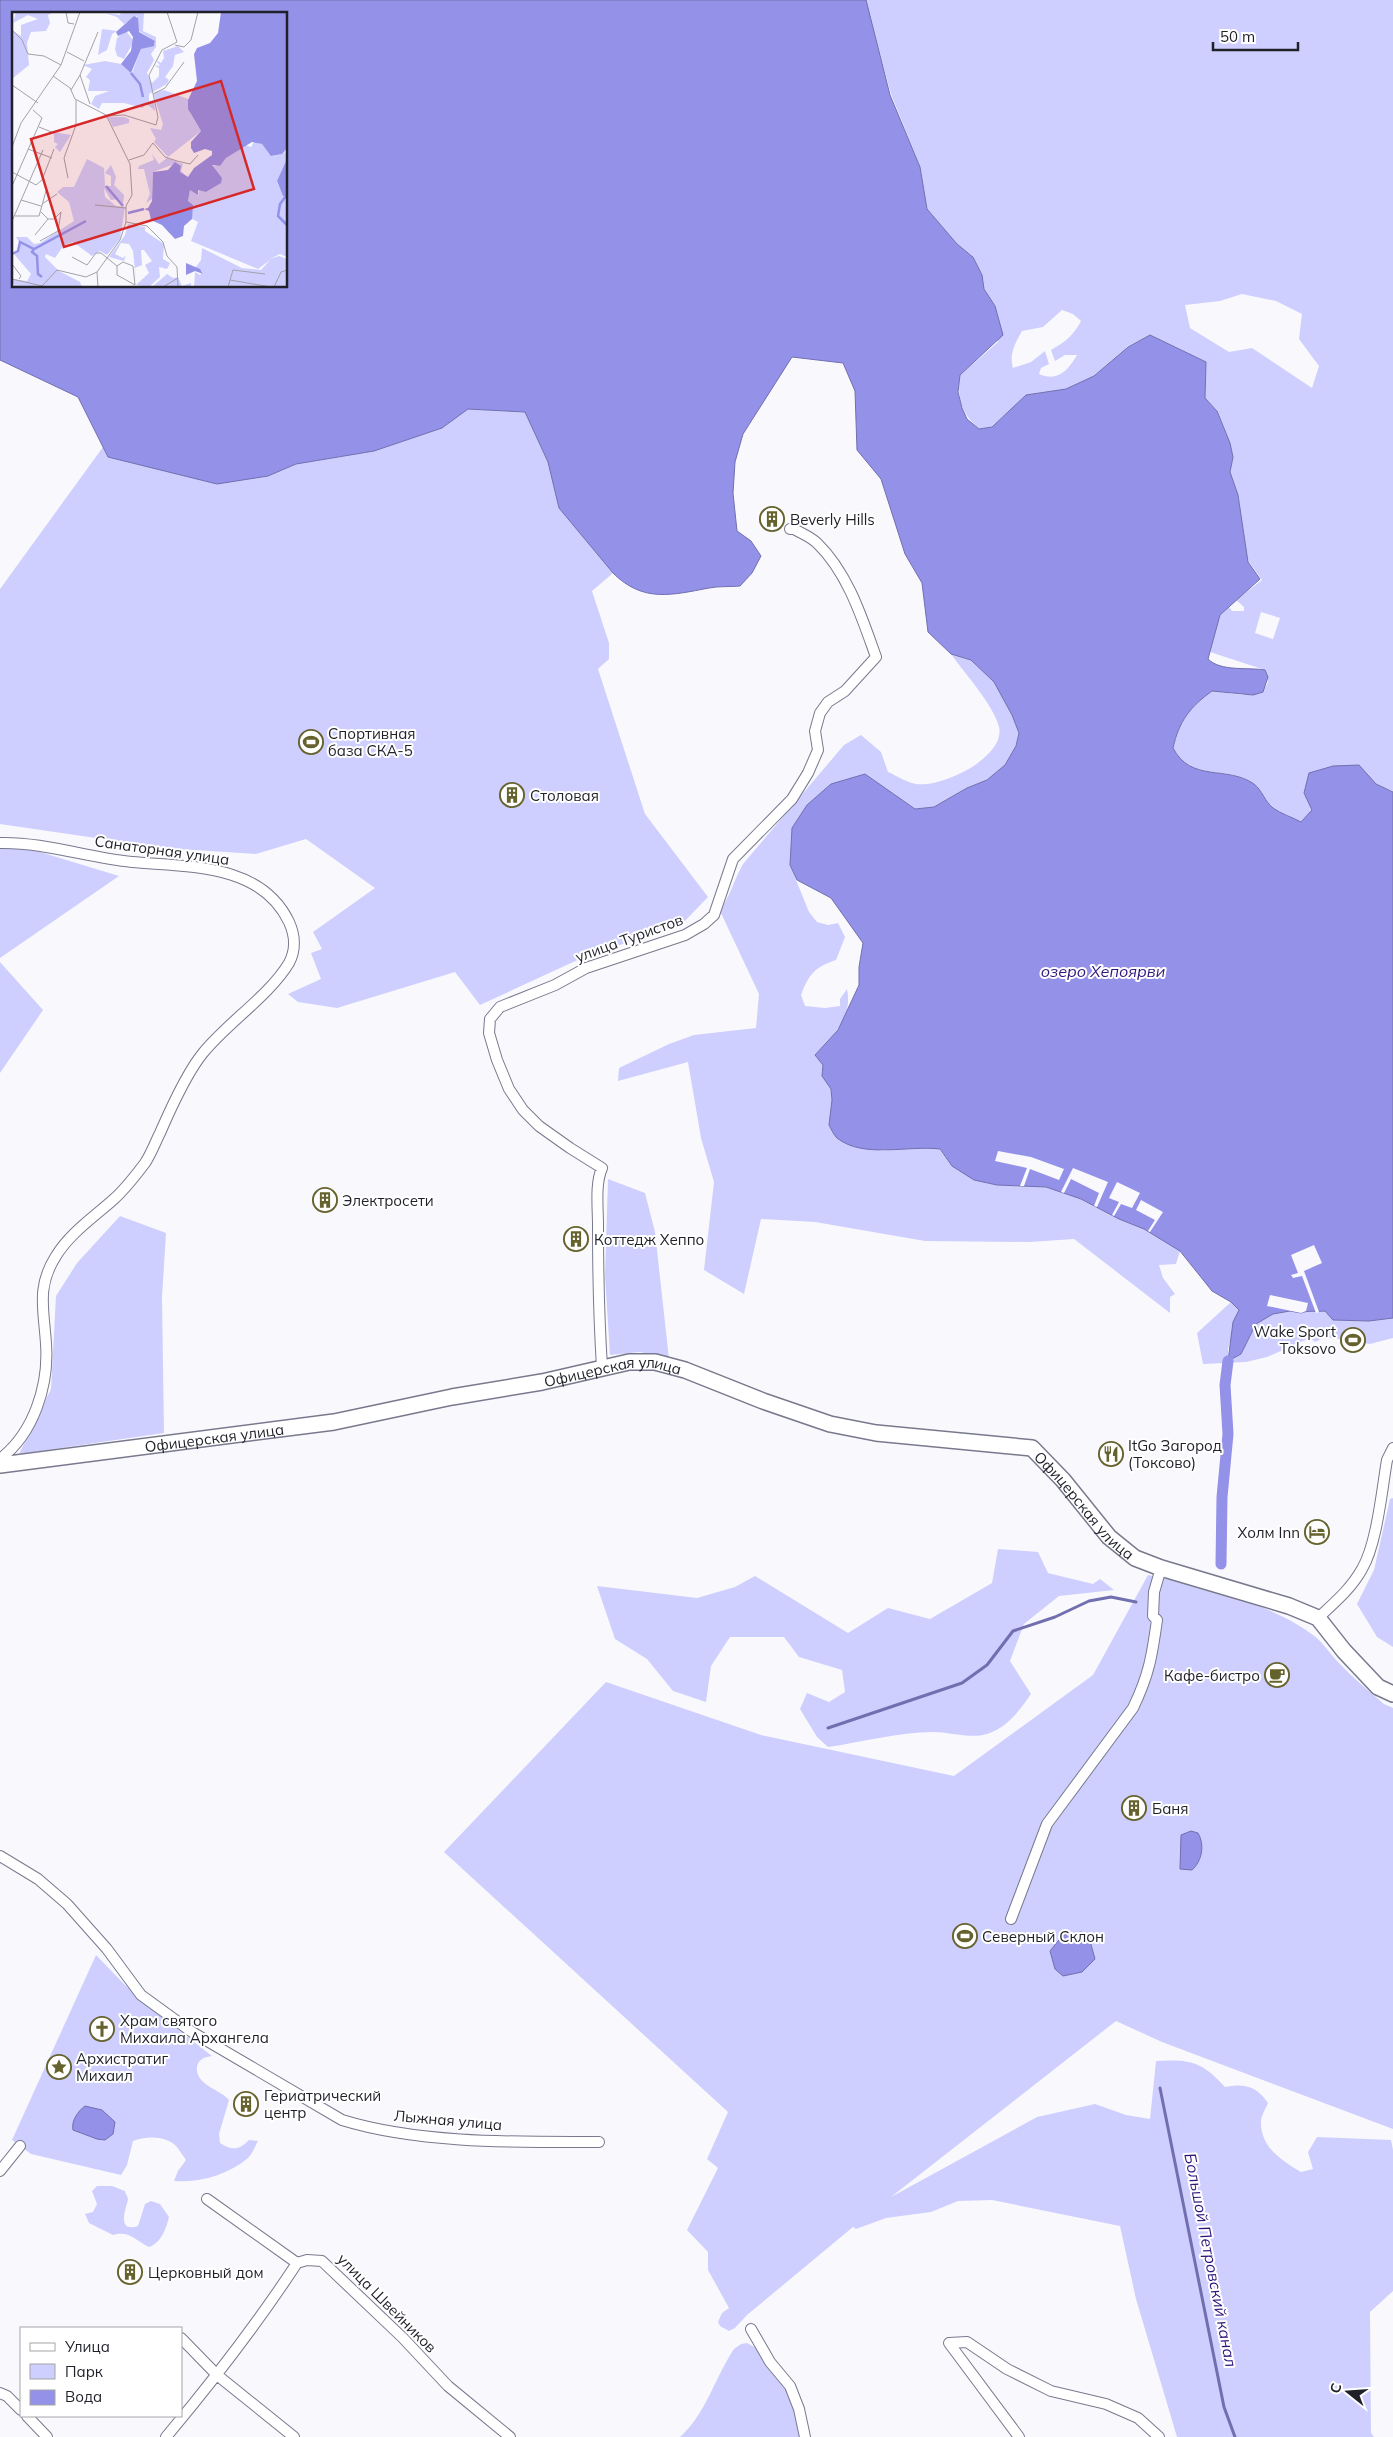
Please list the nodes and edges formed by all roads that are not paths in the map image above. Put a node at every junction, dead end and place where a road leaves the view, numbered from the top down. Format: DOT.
graph roads {
  1 [pos="790,529"];
  2 [pos="0,843"];
  3 [pos="602,1367"];
  4 [pos="1393,1448"];
  5 [pos="0,1459"];
  6 [pos="0,1465"];
  7 [pos="1166,1570"];
  8 [pos="1318,1618"];
  9 [pos="1393,1694"];
  10 [pos="0,1856"];
  11 [pos="1010,1919"];
  12 [pos="599,2142"];
  13 [pos="20,2146"];
  14 [pos="0,2171"];
  15 [pos="207,2199"];
  16 [pos="297,2263"];
  17 [pos="751,2329"];
  18 [pos="182,2339"];
  19 [pos="217,2375"];
  20 [pos="0,2393"];
  21 [pos="20,2409"];
  22 [pos="28,2417"];
  23 [pos="47,2437"];
  24 [pos="166,2437"];
  25 [pos="294,2437"];
  26 [pos="510,2437"];
  27 [pos="805,2437"];
  28 [pos="1018,2437"];
  29 [pos="1159,2437"];
  1 -- 3 [label="street, улица Туристов"];
  2 -- 5 [label="street, Санаторная улица"];
  3 -- 6 [label="street, Офицерская улица"];
  3 -- 7 [label="street, Офицерская улица"];
  4 -- 8 [label="street"];
  7 -- 8 [label="street, Офицерская улица"];
  7 -- 11 [label="street"];
  8 -- 9 [label="street"];
  10 -- 12 [label="street, Лыжная улица"];
  13 -- 14 [label="street"];
  15 -- 16 [label="street"];
  16 -- 19 [label="street"];
  16 -- 26 [label="street, улица Швейников"];
  17 -- 27 [label="street"];
  18 -- 19 [label="street"];
  19 -- 24 [label="street"];
  19 -- 25 [label="street"];
  20 -- 21 [label="street"];
  22 -- 23 [label="street"];
  28 -- 29 [label="street"];
}
